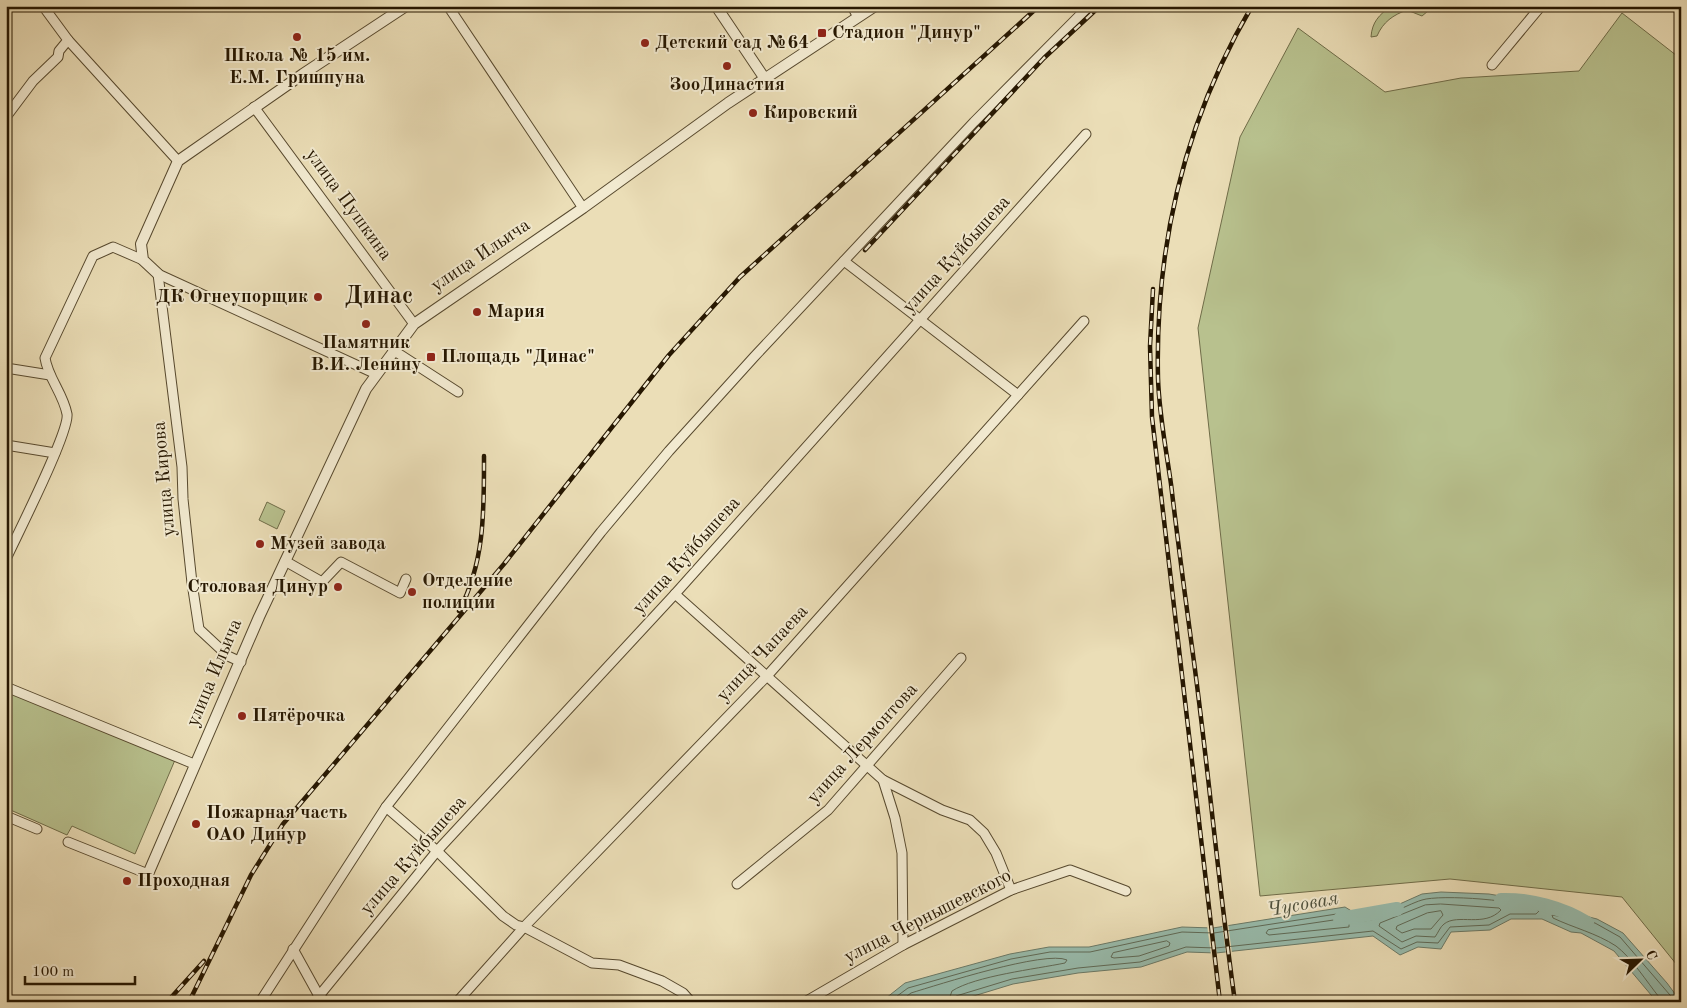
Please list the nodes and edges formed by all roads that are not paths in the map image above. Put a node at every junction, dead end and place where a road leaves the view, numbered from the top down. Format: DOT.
graph roads {
  1 [pos="44,6"];
  2 [pos="406,6"];
  3 [pos="448,6"];
  4 [pos="716,6"];
  5 [pos="852,6"];
  6 [pos="876,6"];
  7 [pos="1088,6"];
  8 [pos="1541,6"];
  9 [pos="858,17"];
  10 [pos="68,40"];
  11 [pos="1492,65"];
  12 [pos="765,79"];
  13 [pos="254,107"];
  14 [pos="6,117"];
  15 [pos="1086,134"];
  16 [pos="178,161"];
  17 [pos="583,208"];
  18 [pos="143,260"];
  19 [pos="844,261"];
  20 [pos="158,274"];
  21 [pos="922,319"];
  22 [pos="1084,321"];
  23 [pos="414,324"];
  24 [pos="393,350"];
  25 [pos="6,368"];
  26 [pos="376,374"];
  27 [pos="50,375"];
  28 [pos="458,392"];
  29 [pos="1018,395"];
  30 [pos="6,445"];
  31 [pos="56,453"];
  32 [pos="6,559"];
  33 [pos="285,561"];
  34 [pos="406,579"];
  35 [pos="675,594"];
  36 [pos="961,658"];
  37 [pos="241,662"];
  38 [pos="767,676"];
  39 [pos="6,687"];
  40 [pos="194,764"];
  41 [pos="865,766"];
  42 [pos="883,780"];
  43 [pos="386,807"];
  44 [pos="6,816"];
  45 [pos="37,829"];
  46 [pos="68,842"];
  47 [pos="437,851"];
  48 [pos="148,874"];
  49 [pos="737,884"];
  50 [pos="1011,890"];
  51 [pos="1126,891"];
  52 [pos="524,927"];
  53 [pos="903,945"];
  54 [pos="294,949"];
  55 [pos="319,1000"];
  56 [pos="260,1002"];
  57 [pos="457,1002"];
  58 [pos="691,1002"];
  59 [pos="805,1002"];
  1 -- 10 [label="street"];
  2 -- 13 [label="street"];
  3 -- 17 [label="street"];
  4 -- 12 [label="street"];
  5 -- 9 [label="street"];
  6 -- 9 [label="street, улица Ильича"];
  7 -- 19 [label="street"];
  8 -- 11 [label="street"];
  9 -- 12 [label="street, улица Ильича"];
  10 -- 14 [label="street"];
  10 -- 16 [label="street"];
  12 -- 17 [label="street, улица Ильича"];
  13 -- 16 [label="street"];
  13 -- 23 [label="street, улица Пушкина"];
  15 -- 21 [label="street, улица Куйбышева"];
  16 -- 18 [label="street"];
  17 -- 23 [label="street, улица Ильича"];
  18 -- 20 [label="street"];
  18 -- 27 [label="street"];
  19 -- 21 [label="street"];
  19 -- 43 [label="street"];
  20 -- 26 [label="street"];
  20 -- 37 [label="street, улица Кирова"];
  21 -- 29 [label="street"];
  21 -- 35 [label="street, улица Куйбышева"];
  22 -- 29 [label="street, улица Чапаева"];
  23 -- 24 [label="street, улица Ильича"];
  24 -- 26 [label="street, улица Ильича"];
  24 -- 28 [label="street"];
  25 -- 27 [label="street"];
  26 -- 33 [label="street, улица Ильича"];
  27 -- 31 [label="street"];
  29 -- 38 [label="street, улица Чапаева"];
  30 -- 31 [label="street"];
  31 -- 32 [label="street"];
  33 -- 34 [label="street"];
  33 -- 37 [label="street, улица Ильича"];
  35 -- 38 [label="street"];
  35 -- 47 [label="street, улица Куйбышева"];
  36 -- 41 [label="street, улица Лермонтова"];
  37 -- 40 [label="street, улица Ильича"];
  38 -- 41 [label="street"];
  38 -- 52 [label="street, улица Чапаева"];
  39 -- 40 [label="street"];
  40 -- 48 [label="street, улица Ильича"];
  41 -- 42 [label="street"];
  41 -- 49 [label="street, улица Лермонтова"];
  42 -- 50 [label="street"];
  42 -- 53 [label="street"];
  43 -- 47 [label="street"];
  43 -- 54 [label="street"];
  44 -- 45 [label="street"];
  46 -- 48 [label="street"];
  47 -- 52 [label="street"];
  47 -- 55 [label="street, улица Куйбышева"];
  50 -- 51 [label="street, улица Чернышевского"];
  50 -- 53 [label="street, улица Чернышевского"];
  52 -- 57 [label="street, улица Чапаева"];
  52 -- 58 [label="street"];
  53 -- 59 [label="street, улица Чернышевского"];
  54 -- 55 [label="street"];
  54 -- 56 [label="street"];
}
